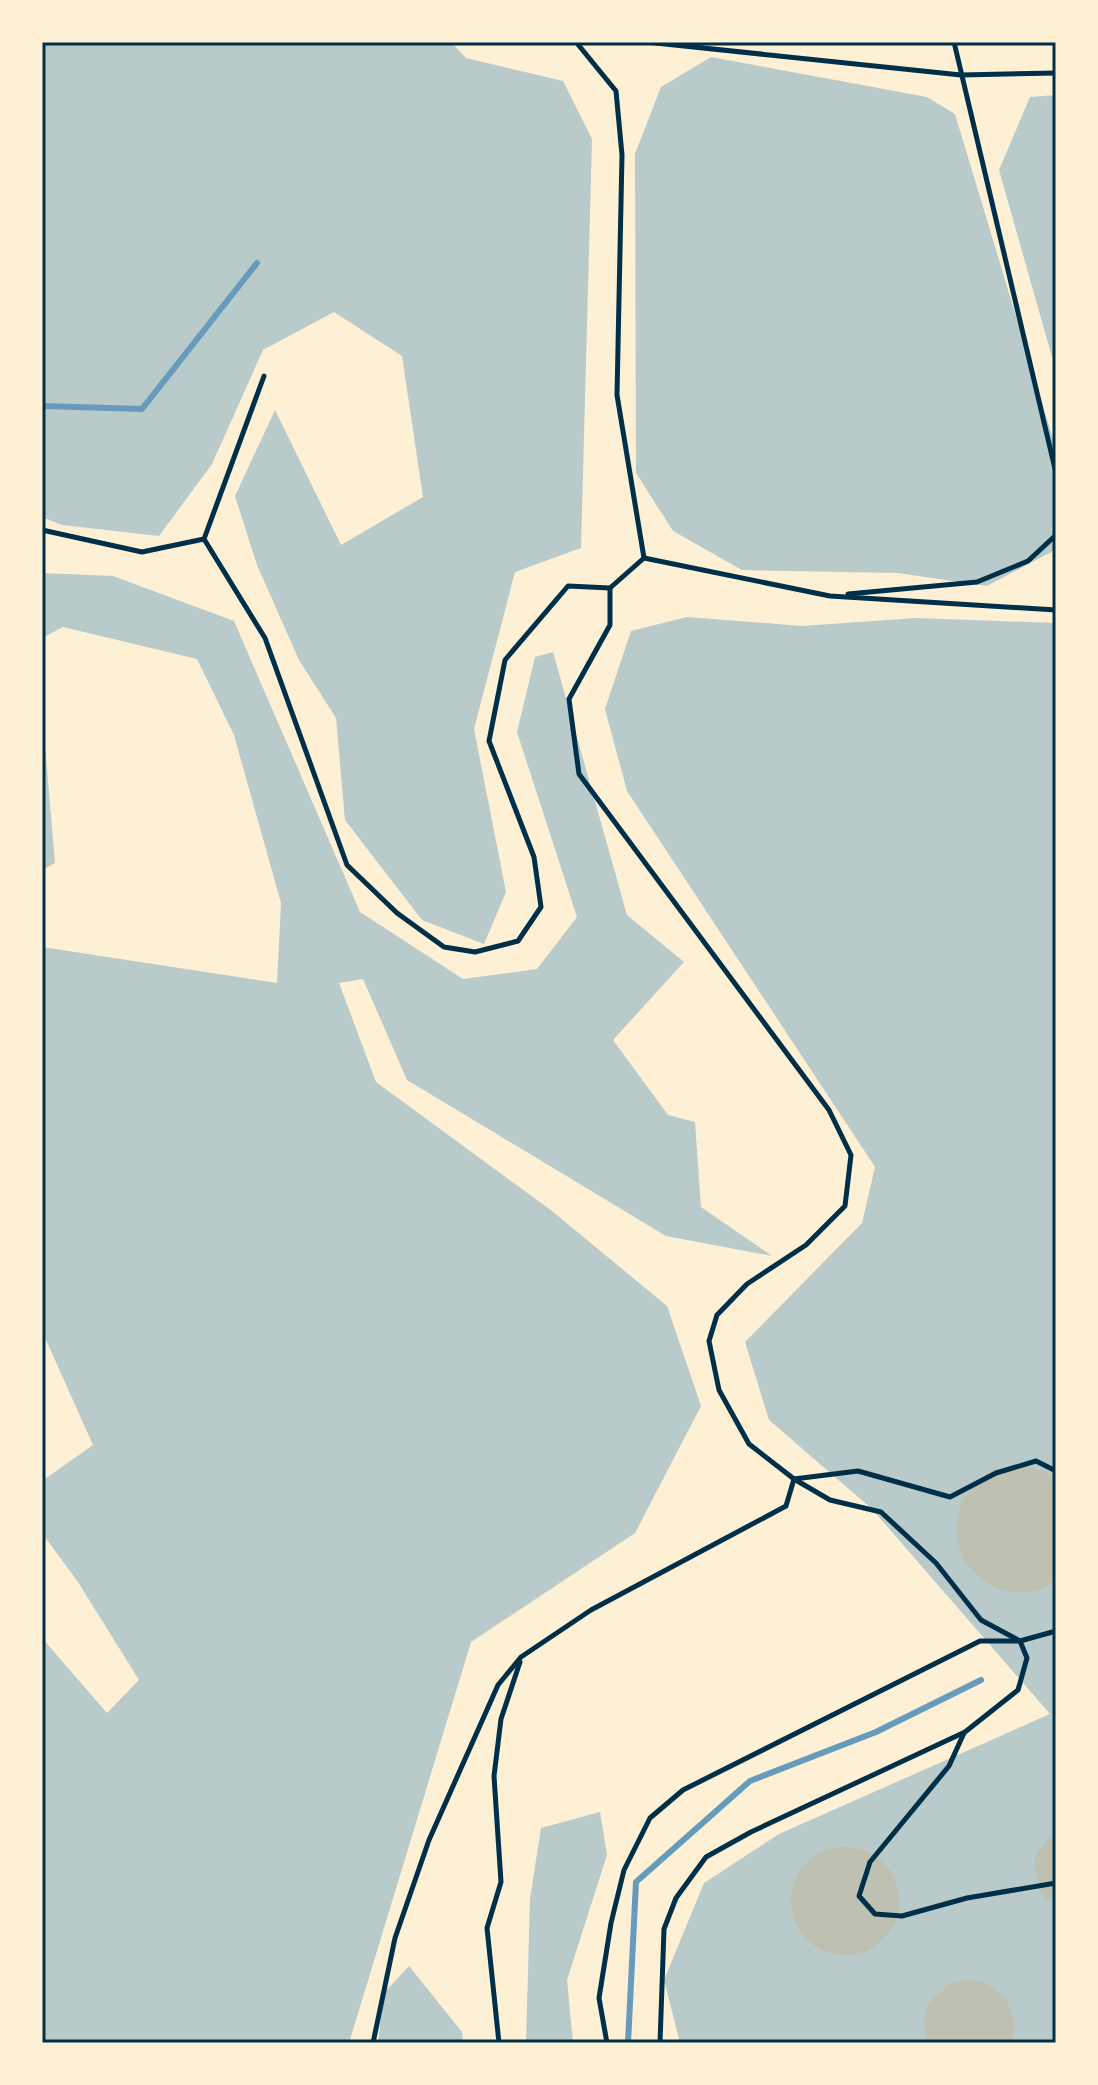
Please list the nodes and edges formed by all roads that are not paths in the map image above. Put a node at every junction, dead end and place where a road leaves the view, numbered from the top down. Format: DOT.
graph roads {
  1 [pos="576,42"];
  2 [pos="646,42"];
  3 [pos="954,42"];
  4 [pos="1056,73"];
  5 [pos="961,75"];
  6 [pos="264,376"];
  7 [pos="1056,473"];
  8 [pos="42,530"];
  9 [pos="1056,535"];
  10 [pos="204,539"];
  11 [pos="644,558"];
  12 [pos="610,588"];
  13 [pos="830,596"];
  14 [pos="1056,610"];
  15 [pos="1056,1471"];
  16 [pos="794,1479"];
  17 [pos="1056,1631"];
  18 [pos="1020,1641"];
  19 [pos="521,1657"];
  20 [pos="965,1732"];
  21 [pos="1056,1883"];
  22 [pos="373,2043"];
  23 [pos="499,2043"];
  24 [pos="607,2043"];
  25 [pos="660,2043"];
  1 -- 11 [label="lane"];
  2 -- 5 [label="lane"];
  3 -- 5 [label="lane"];
  4 -- 5 [label="lane"];
  5 -- 7 [label="lane"];
  6 -- 10 [label="lane"];
  8 -- 10 [label="lane"];
  9 -- 13 [label="lane"];
  10 -- 12 [label="lane"];
  11 -- 12 [label="lane"];
  11 -- 13 [label="lane"];
  12 -- 16 [label="lane"];
  13 -- 14 [label="lane"];
  15 -- 16 [label="lane"];
  16 -- 18 [label="lane"];
  16 -- 19 [label="lane"];
  17 -- 18 [label="lane"];
  18 -- 20 [label="lane"];
  18 -- 24 [label="lane"];
  19 -- 22 [label="lane"];
  19 -- 23 [label="lane"];
  20 -- 21 [label="lane"];
  20 -- 25 [label="lane"];
}
